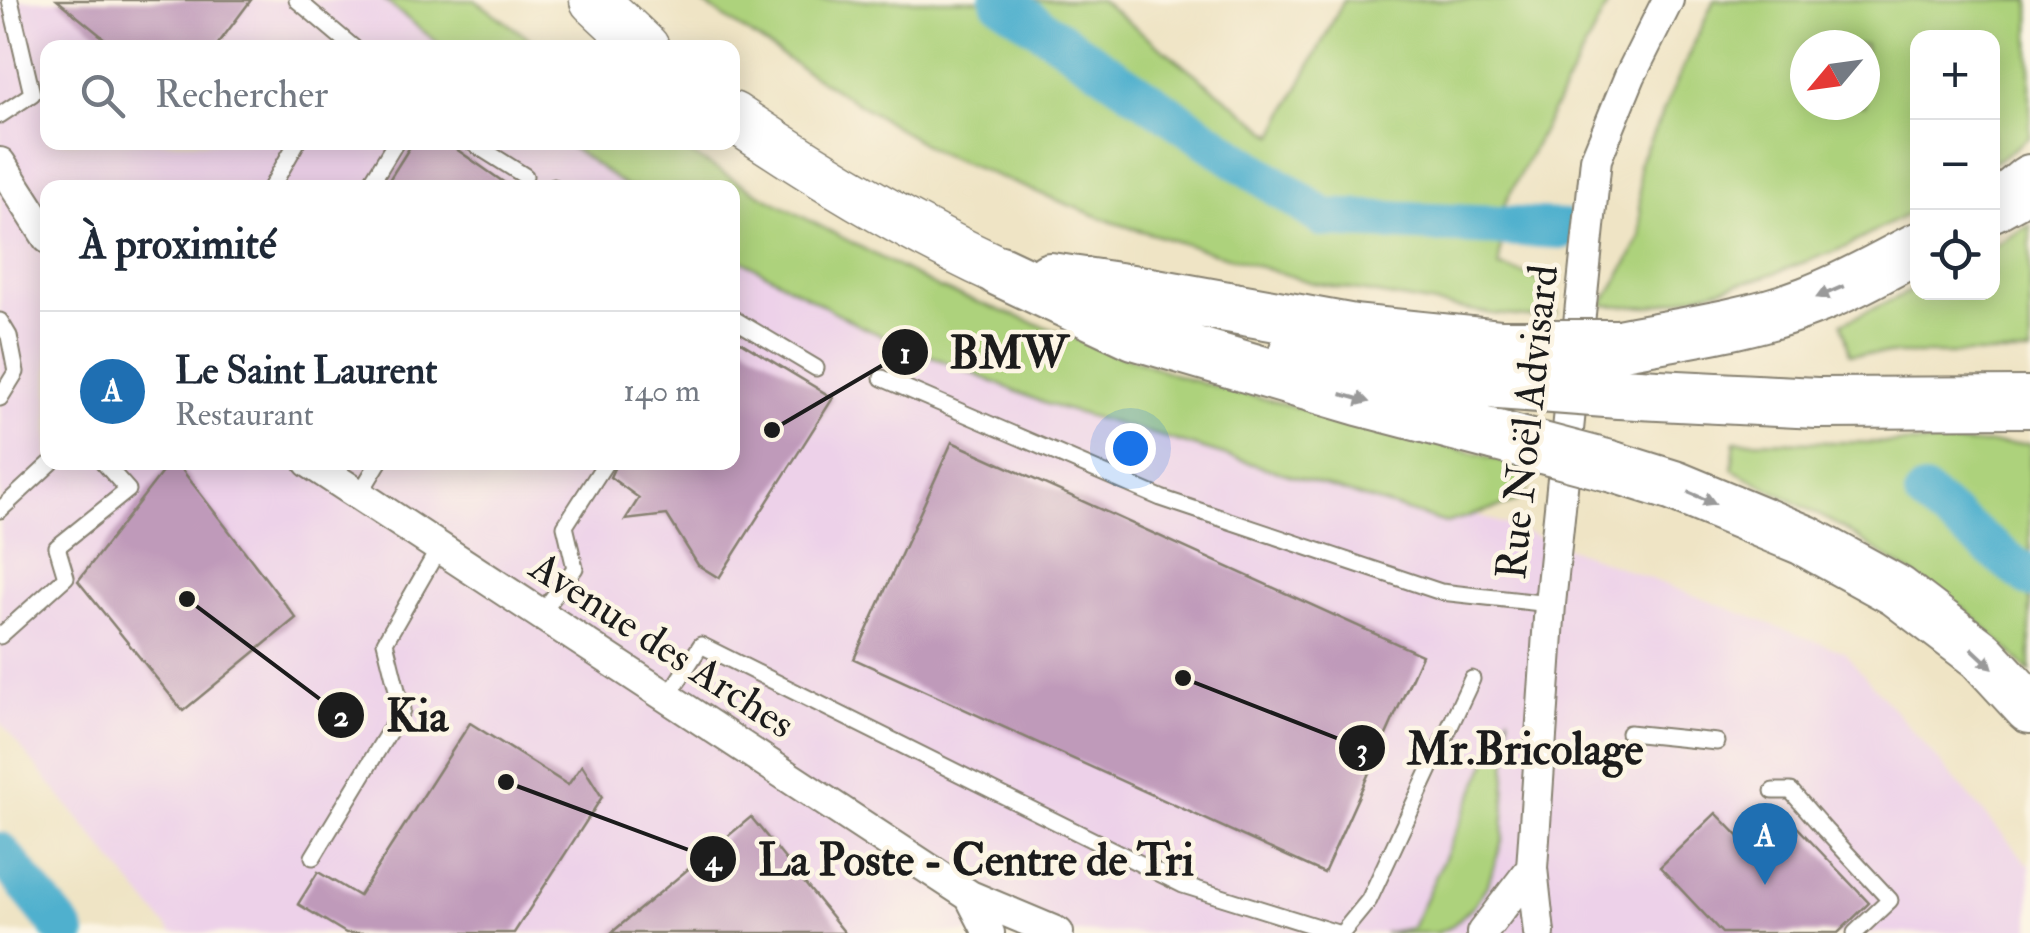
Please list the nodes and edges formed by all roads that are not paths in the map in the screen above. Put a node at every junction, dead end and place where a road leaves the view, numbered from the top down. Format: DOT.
graph roads {
  1 [pos="10,0"];
  2 [pos="298,0"];
  3 [pos="594,0"];
  4 [pos="1668,0"];
  5 [pos="345,40"];
  6 [pos="636,40"];
  7 [pos="0,115"];
  8 [pos="740,121"];
  9 [pos="292,150"];
  10 [pos="391,150"];
  11 [pos="484,150"];
  12 [pos="0,163"];
  13 [pos="525,176"];
  14 [pos="275,180"];
  15 [pos="373,180"];
  16 [pos="2030,180"];
  17 [pos="2000,202"];
  18 [pos="40,226"];
  19 [pos="1910,252"];
  20 [pos="1000,271"];
  21 [pos="0,321"];
  22 [pos="740,323"];
  23 [pos="1500,365"];
  24 [pos="816,368"];
  25 [pos="882,378"];
  26 [pos="0,398"];
  27 [pos="2030,402"];
  28 [pos="43,470"];
  29 [pos="110,470"];
  30 [pos="321,470"];
  31 [pos="374,470"];
  32 [pos="601,470"];
  33 [pos="359,495"];
  34 [pos="0,510"];
  35 [pos="439,548"];
  36 [pos="1550,604"];
  37 [pos="540,614"];
  38 [pos="0,636"];
  39 [pos="1472,679"];
  40 [pos="667,698"];
  41 [pos="2030,708"];
  42 [pos="1629,733"];
  43 [pos="1718,742"];
  44 [pos="1772,791"];
  45 [pos="312,856"];
  46 [pos="1532,868"];
  47 [pos="970,896"];
  48 [pos="989,933"];
  49 [pos="1058,933"];
  50 [pos="1340,933"];
  51 [pos="1482,933"];
  52 [pos="1539,933"];
  53 [pos="1855,933"];
  1 -- 7 [label="lane"];
  2 -- 5 [label="lane"];
  3 -- 6 [label="main road"];
  4 -- 36 [label="street, Rue Noël Advisard"];
  8 -- 20 [label="main road"];
  9 -- 14 [label="lane"];
  10 -- 15 [label="lane"];
  11 -- 13 [label="lane"];
  12 -- 18 [label="street"];
  16 -- 17 [label="highway"];
  19 -- 23 [label="highway, one-way, bridge"];
  20 -- 23 [label="highway"];
  20 -- 41 [label="highway, one-way, bridge"];
  21 -- 26 [label="lane"];
  22 -- 24 [label="lane"];
  23 -- 27 [label="highway, bridge"];
  25 -- 36 [label="lane"];
  28 -- 34 [label="lane"];
  29 -- 38 [label="lane"];
  30 -- 33 [label="street, Avenue des Arches"];
  31 -- 33 [label="lane"];
  32 -- 37 [label="lane"];
  33 -- 35 [label="street, Avenue des Arches"];
  35 -- 37 [label="street, Avenue des Arches"];
  35 -- 45 [label="lane"];
  36 -- 46 [label="street, Rue Noël Advisard"];
  37 -- 40 [label="street, Avenue des Arches"];
  39 -- 50 [label="lane"];
  40 -- 47 [label="street, Avenue des Arches"];
  40 -- 50 [label="lane"];
  42 -- 43 [label="lane"];
  44 -- 53 [label="lane"];
  46 -- 51 [label="street"];
  46 -- 52 [label="street, Rue Noël Advisard"];
  47 -- 48 [label="street, Avenue des Arches"];
  47 -- 49 [label="street, Avenue des Arches"];
}
